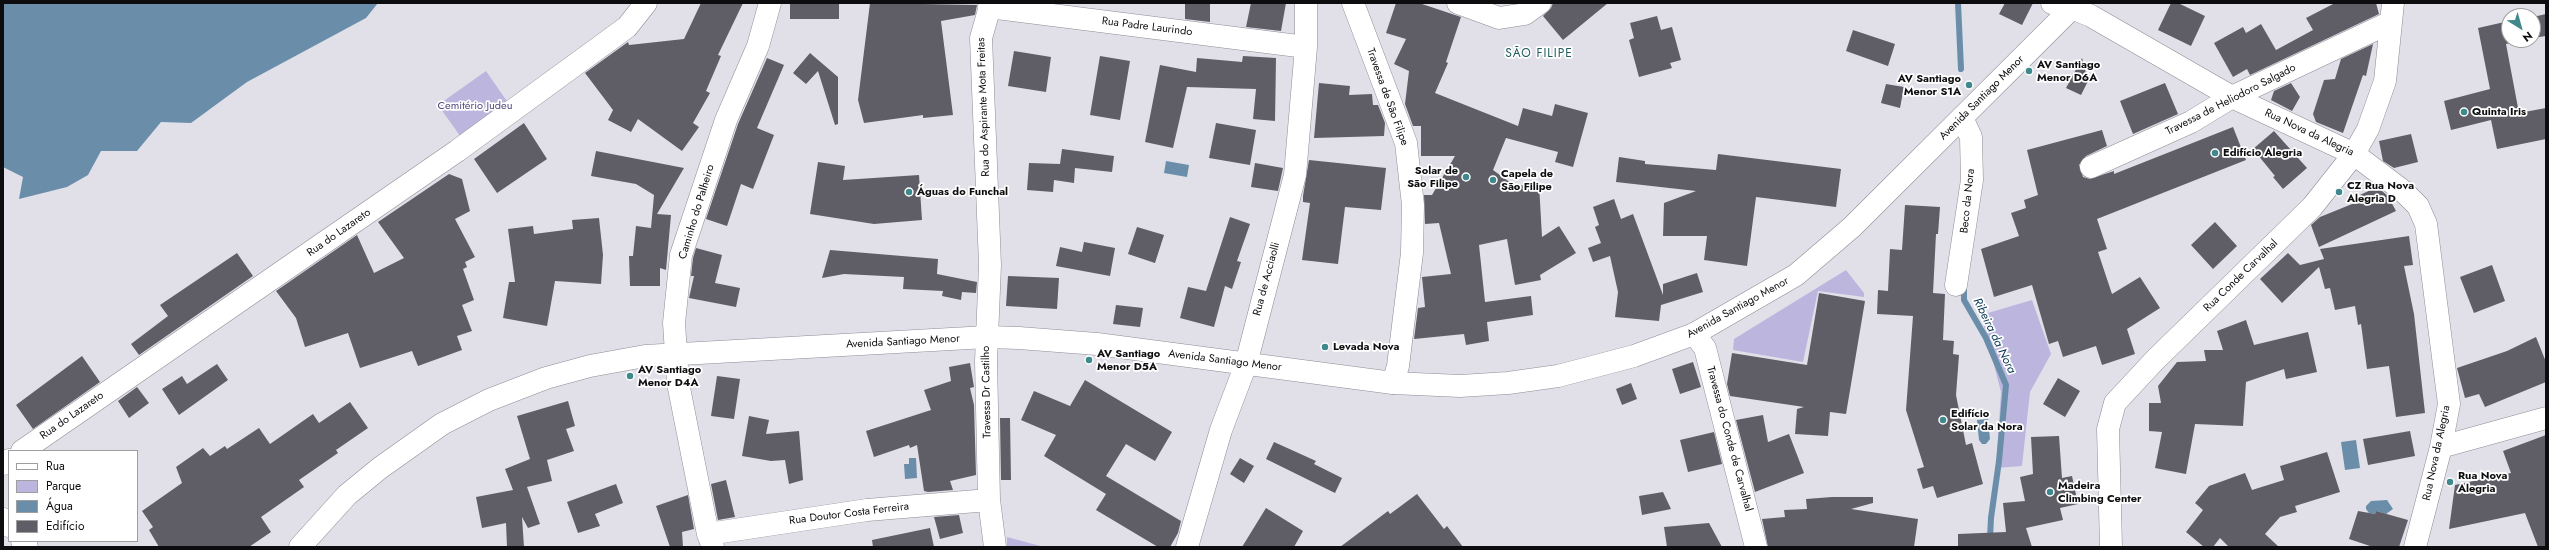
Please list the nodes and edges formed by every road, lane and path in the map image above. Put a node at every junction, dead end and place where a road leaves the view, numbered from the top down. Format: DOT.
graph roads {
  1 [pos="646,3"];
  2 [pos="770,3"];
  3 [pos="1306,3"];
  4 [pos="1353,3"];
  5 [pos="1458,3"];
  6 [pos="1540,3"];
  7 [pos="990,5"];
  8 [pos="2067,5"];
  9 [pos="2392,12"];
  10 [pos="1306,47"];
  11 [pos="2232,97"];
  12 [pos="1962,118"];
  13 [pos="2354,154"];
  14 [pos="2091,168"];
  15 [pos="988,237"];
  16 [pos="1956,285"];
  17 [pos="1694,334"];
  18 [pos="987,337"];
  19 [pos="677,354"];
  20 [pos="1246,364"];
  21 [pos="1394,383"];
  22 [pos="2546,418"];
  23 [pos="2440,448"];
  24 [pos="23,450"];
  25 [pos="989,500"];
  26 [pos="711,540"];
  27 [pos="300,547"];
  28 [pos="995,547"];
  29 [pos="1187,547"];
  30 [pos="1756,547"];
  31 [pos="2111,547"];
  32 [pos="2415,547"];
  1 -- 24 [label="street, Rua do Lazareto"];
  2 -- 19 [label="street, Caminho do Palheiro"];
  3 -- 10 [label="street, Rua de Acciaolli"];
  4 -- 21 [label="street, Travessa de São Filipe"];
  5 -- 6 [label="street"];
  7 -- 10 [label="street, Rua Padre Laurindo"];
  7 -- 15 [label="street, Rua do Aspirante Mota Freitas"];
  8 -- 11 [label="street, Rua Nova da Alegria"];
  8 -- 12 [label="street, Avenida Santiago Menor"];
  9 -- 11 [label="street, Travessa de Heliodoro Salgado"];
  9 -- 13 [label="street, Rua Conde Carvalhal"];
  10 -- 20 [label="street, Rua de Acciaolli"];
  11 -- 13 [label="street, Rua Nova da Alegria"];
  11 -- 14 [label="street, Travessa de Heliodoro Salgado"];
  12 -- 16 [label="street, Beco da Nora"];
  12 -- 17 [label="street, Avenida Santiago Menor"];
  13 -- 23 [label="street, Rua Nova da Alegria"];
  13 -- 31 [label="street, Rua Conde Carvalhal"];
  15 -- 18 [label="street, Travessa Dr Castilho"];
  17 -- 21 [label="street, Avenida Santiago Menor"];
  17 -- 30 [label="street, Travessa do Conde de Carvalhal"];
  18 -- 19 [label="street, Avenida Santiago Menor"];
  18 -- 20 [label="street, Avenida Santiago Menor"];
  18 -- 25 [label="street, Travessa Dr Castilho"];
  19 -- 26 [label="street, Caminho do Palheiro"];
  19 -- 27 [label="street, Avenida Santiago Menor"];
  20 -- 21 [label="street, Avenida Santiago Menor"];
  20 -- 29 [label="street, Rua de Acciaolli"];
  22 -- 23 [label="street"];
  23 -- 32 [label="street, Rua Nova da Alegria"];
  25 -- 26 [label="street, Rua Doutor Costa Ferreira"];
  25 -- 28 [label="street, Travessa Dr Castilho"];
}
